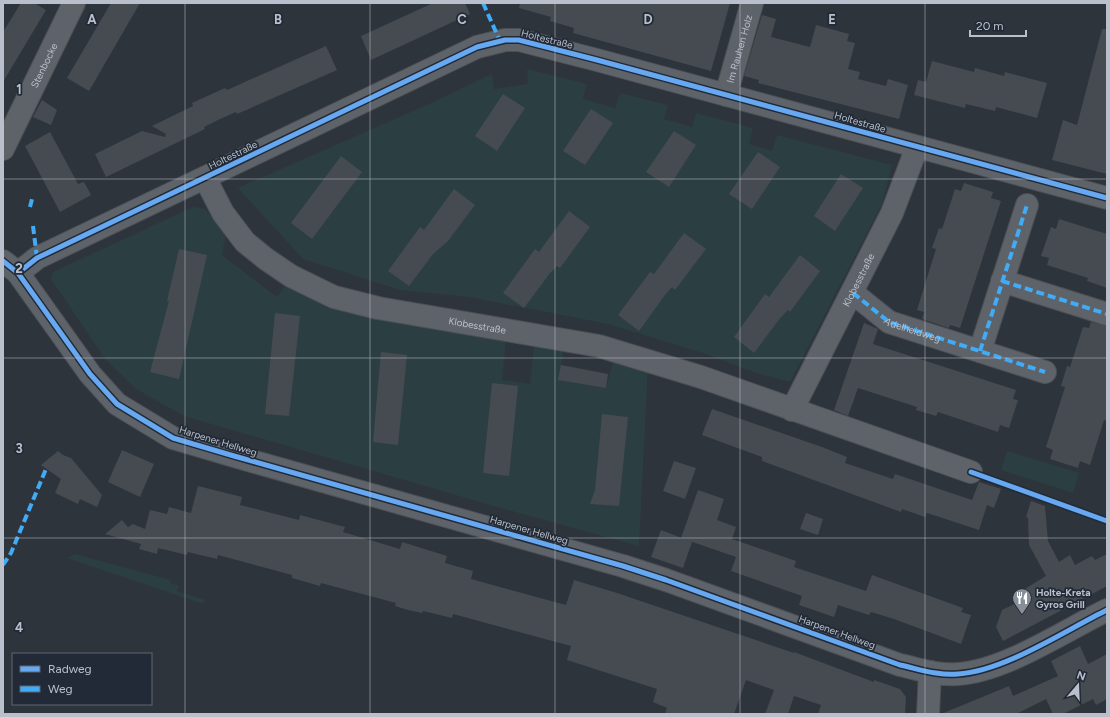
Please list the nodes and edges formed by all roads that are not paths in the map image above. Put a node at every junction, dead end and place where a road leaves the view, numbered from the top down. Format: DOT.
graph roads {
  1 [pos="74,3"];
  2 [pos="752,3"];
  3 [pos="726,95"];
  4 [pos="917,148"];
  5 [pos="3,149"];
  6 [pos="205,178"];
  7 [pos="1107,198"];
  8 [pos="1027,205"];
  9 [pos="10,267"];
  10 [pos="1002,281"];
  11 [pos="853,293"];
  12 [pos="1107,314"];
  13 [pos="980,351"];
  14 [pos="1045,372"];
  15 [pos="792,410"];
  16 [pos="971,472"];
  17 [pos="1107,610"];
  18 [pos="930,672"];
  19 [pos="928,714"];
  1 -- 5 [label="street, Stenbocke"];
  2 -- 3 [label="street, Im Rauhen Holz"];
  3 -- 4 [label="street, Holtestraße"];
  3 -- 6 [label="street, Holtestraße"];
  4 -- 7 [label="street, Holtestraße"];
  4 -- 11 [label="street, Klobesstraße"];
  6 -- 9 [label="street, Holtestraße"];
  6 -- 15 [label="street, Klobesstraße"];
  8 -- 10 [label="street"];
  9 -- 18 [label="street, Harpener Hellweg"];
  10 -- 12 [label="street"];
  10 -- 13 [label="street"];
  11 -- 13 [label="street, Adelheidweg"];
  11 -- 15 [label="street, Klobesstraße"];
  13 -- 14 [label="street, Adelheidweg"];
  15 -- 16 [label="street, Klobesstraße"];
  17 -- 18 [label="street, Harpener Hellweg"];
  18 -- 19 [label="street"];
}
